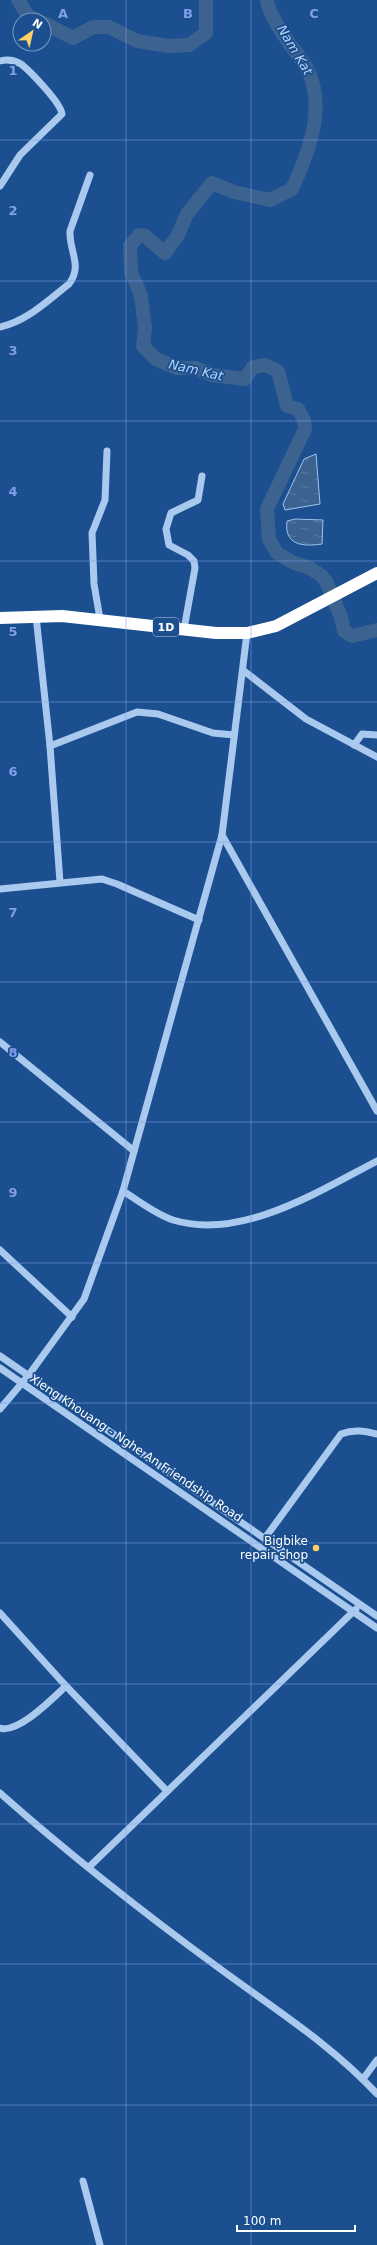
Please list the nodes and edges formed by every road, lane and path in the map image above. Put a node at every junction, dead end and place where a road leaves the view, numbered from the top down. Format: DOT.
graph roads {
  1 [pos="0,61"];
  2 [pos="90,175"];
  3 [pos="0,186"];
  4 [pos="0,327"];
  5 [pos="107,451"];
  6 [pos="202,476"];
  7 [pos="377,573"];
  8 [pos="36,616"];
  9 [pos="0,618"];
  10 [pos="100,619"];
  11 [pos="184,629"];
  12 [pos="247,633"];
  13 [pos="244,670"];
  14 [pos="234,735"];
  15 [pos="377,735"];
  16 [pos="354,745"];
  17 [pos="50,746"];
  18 [pos="377,757"];
  19 [pos="222,835"];
  20 [pos="60,882"];
  21 [pos="0,889"];
  22 [pos="199,920"];
  23 [pos="0,1042"];
  24 [pos="377,1111"];
  25 [pos="134,1151"];
  26 [pos="377,1161"];
  27 [pos="123,1191"];
  28 [pos="0,1250"];
  29 [pos="72,1317"];
  30 [pos="0,1356"];
  31 [pos="0,1368"];
  32 [pos="28,1376"];
  33 [pos="22,1383"];
  34 [pos="0,1409"];
  35 [pos="377,1434"];
  36 [pos="265,1538"];
  37 [pos="360,1604"];
  38 [pos="354,1612"];
  39 [pos="0,1613"];
  40 [pos="377,1616"];
  41 [pos="377,1628"];
  42 [pos="66,1686"];
  43 [pos="0,1728"];
  44 [pos="167,1791"];
  45 [pos="0,1793"];
  46 [pos="89,1868"];
  47 [pos="377,2060"];
  48 [pos="363,2079"];
  49 [pos="377,2094"];
  50 [pos="83,2181"];
  51 [pos="100,2245"];
  1 -- 3 [label="street"];
  2 -- 4 [label="street"];
  5 -- 10 [label="street"];
  6 -- 11 [label="street"];
  7 -- 12 [label="highway, 1D"];
  8 -- 9 [label="highway, 1D"];
  8 -- 10 [label="highway, 1D"];
  8 -- 17 [label="street"];
  10 -- 11 [label="highway, 1D"];
  11 -- 12 [label="highway, 1D"];
  12 -- 13 [label="street"];
  13 -- 14 [label="street"];
  13 -- 16 [label="street"];
  14 -- 17 [label="street"];
  14 -- 19 [label="street"];
  15 -- 16 [label="street"];
  16 -- 18 [label="street"];
  17 -- 20 [label="street"];
  19 -- 22 [label="street"];
  19 -- 24 [label="street"];
  20 -- 21 [label="street"];
  20 -- 22 [label="street"];
  22 -- 25 [label="street"];
  23 -- 25 [label="street"];
  25 -- 27 [label="street"];
  26 -- 27 [label="street"];
  27 -- 29 [label="street"];
  28 -- 29 [label="street"];
  29 -- 32 [label="street"];
  30 -- 32 [label="street, Xieng Khouang - Nghe An Friendship Road"];
  31 -- 33 [label="street, Xieng Khouang - Nghe An Friendship Road"];
  32 -- 33 [label="street"];
  32 -- 36 [label="street, Xieng Khouang - Nghe An Friendship Road"];
  33 -- 34 [label="street"];
  33 -- 38 [label="street, Xieng Khouang - Nghe An Friendship Road"];
  35 -- 36 [label="street"];
  36 -- 37 [label="street, Xieng Khouang - Nghe An Friendship Road"];
  37 -- 38 [label="street"];
  37 -- 40 [label="street, Xieng Khouang - Nghe An Friendship Road"];
  38 -- 41 [label="street, Xieng Khouang - Nghe An Friendship Road"];
  38 -- 44 [label="street"];
  39 -- 42 [label="street"];
  42 -- 43 [label="street"];
  42 -- 44 [label="street"];
  44 -- 46 [label="street"];
  45 -- 46 [label="street"];
  46 -- 48 [label="street"];
  47 -- 48 [label="street"];
  48 -- 49 [label="street"];
  50 -- 51 [label="street"];
}
